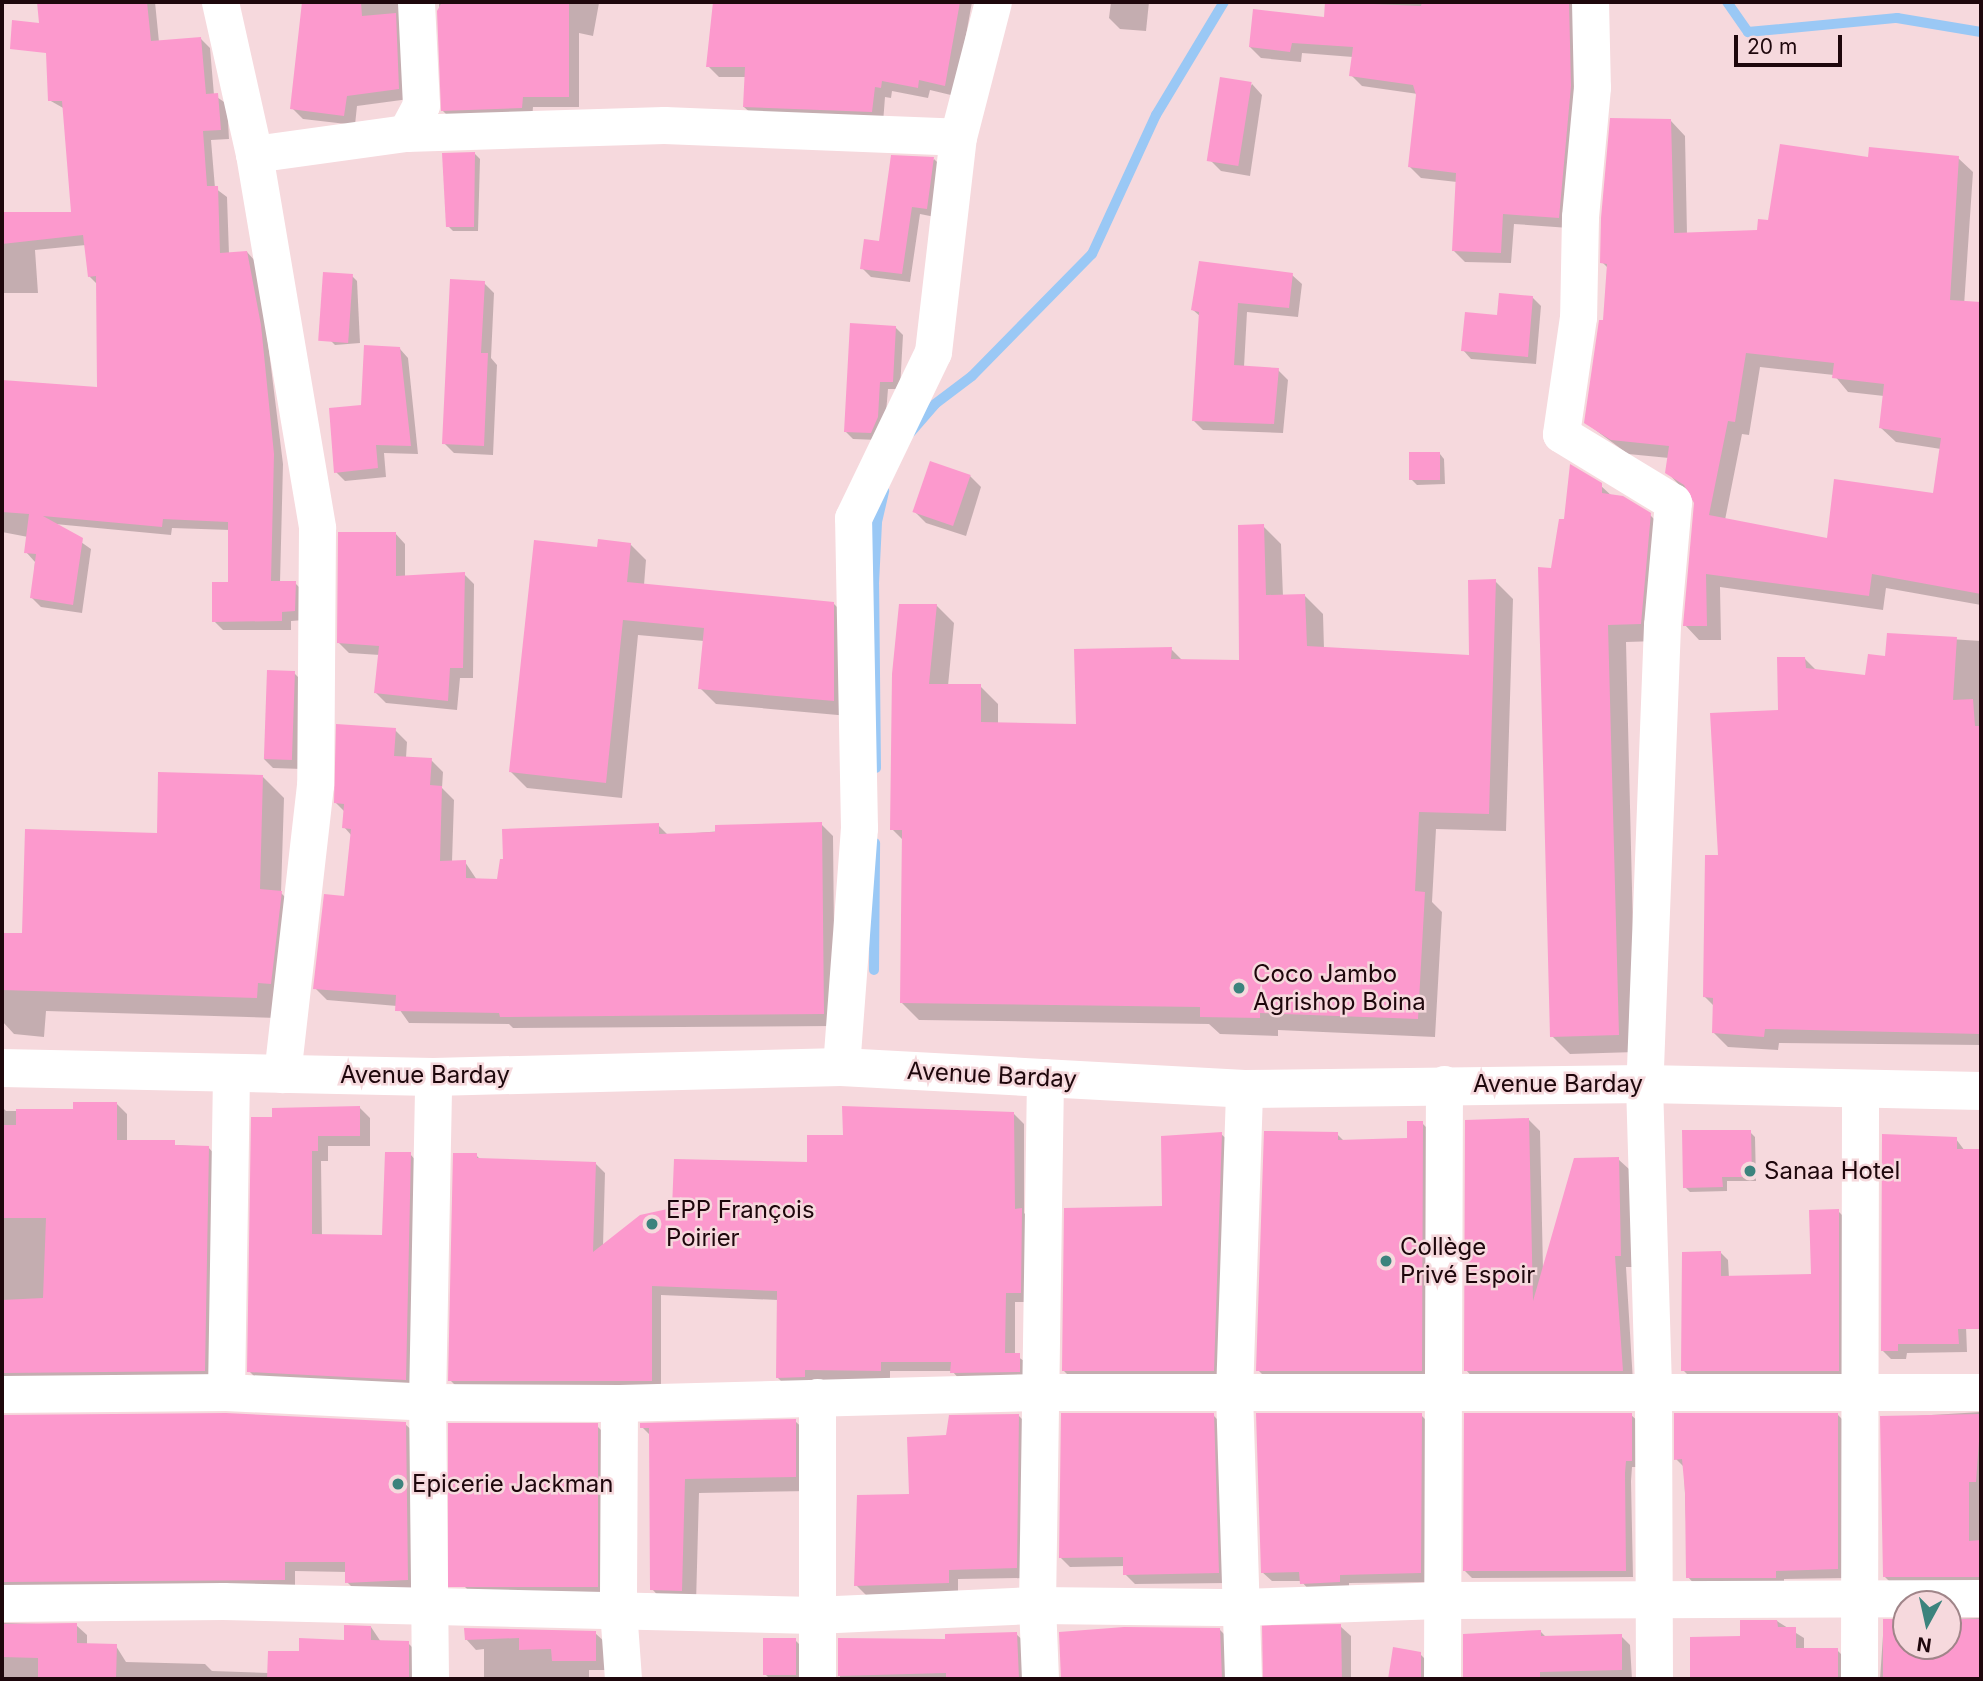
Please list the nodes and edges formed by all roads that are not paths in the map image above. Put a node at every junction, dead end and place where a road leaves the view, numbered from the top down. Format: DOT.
graph roads {
  1 [pos="220,2"];
  2 [pos="416,2"];
  3 [pos="993,2"];
  4 [pos="1590,2"];
  5 [pos="406,132"];
  6 [pos="958,137"];
  7 [pos="254,154"];
  8 [pos="841,1067"];
  9 [pos="2,1068"];
  10 [pos="231,1073"];
  11 [pos="282,1074"];
  12 [pos="433,1077"];
  13 [pos="1045,1077"];
  14 [pos="1444,1084"];
  15 [pos="1644,1084"];
  16 [pos="1860,1088"];
  17 [pos="1244,1089"];
  18 [pos="1981,1091"];
  19 [pos="1444,1389"];
  20 [pos="226,1392"];
  21 [pos="1043,1392"];
  22 [pos="1653,1392"];
  23 [pos="1859,1392"];
  24 [pos="1981,1392"];
  25 [pos="2,1394"];
  26 [pos="1234,1394"];
  27 [pos="817,1397"];
  28 [pos="427,1402"];
  29 [pos="619,1403"];
  30 [pos="1981,1598"];
  31 [pos="1439,1600"];
  32 [pos="1651,1600"];
  33 [pos="1859,1600"];
  34 [pos="2,1603"];
  35 [pos="430,1605"];
  36 [pos="1037,1605"];
  37 [pos="1242,1607"];
  38 [pos="618,1609"];
  39 [pos="814,1615"];
  40 [pos="430,1679"];
  41 [pos="623,1679"];
  42 [pos="817,1679"];
  43 [pos="1040,1679"];
  44 [pos="1243,1679"];
  45 [pos="1443,1679"];
  46 [pos="1654,1679"];
  47 [pos="1859,1679"];
  1 -- 7 [label="street"];
  2 -- 5 [label="street"];
  3 -- 6 [label="street"];
  4 -- 15 [label="street"];
  5 -- 6 [label="street"];
  5 -- 7 [label="street"];
  6 -- 8 [label="street"];
  7 -- 11 [label="street"];
  8 -- 12 [label="main road, Avenue Barday"];
  8 -- 13 [label="main road, Avenue Barday"];
  9 -- 10 [label="main road, Avenue Barday"];
  10 -- 11 [label="main road, Avenue Barday"];
  10 -- 20 [label="street"];
  11 -- 12 [label="main road, Avenue Barday"];
  12 -- 28 [label="street"];
  13 -- 17 [label="main road, Avenue Barday"];
  13 -- 21 [label="street"];
  14 -- 15 [label="main road, Avenue Barday"];
  14 -- 17 [label="main road, Avenue Barday"];
  14 -- 19 [label="street"];
  15 -- 16 [label="main road, Avenue Barday"];
  15 -- 22 [label="street"];
  16 -- 18 [label="main road, Avenue Barday"];
  16 -- 23 [label="street"];
  17 -- 26 [label="street"];
  19 -- 22 [label="street"];
  19 -- 26 [label="street"];
  19 -- 31 [label="street"];
  20 -- 25 [label="street"];
  20 -- 28 [label="street"];
  21 -- 26 [label="street"];
  21 -- 27 [label="street"];
  21 -- 36 [label="street"];
  22 -- 23 [label="street"];
  22 -- 32 [label="street"];
  23 -- 24 [label="street"];
  23 -- 33 [label="street"];
  26 -- 37 [label="street"];
  27 -- 29 [label="street"];
  27 -- 39 [label="street"];
  28 -- 29 [label="street"];
  28 -- 35 [label="street"];
  29 -- 38 [label="street"];
  30 -- 33 [label="street"];
  31 -- 32 [label="street"];
  31 -- 37 [label="street"];
  31 -- 45 [label="street"];
  32 -- 33 [label="street"];
  32 -- 46 [label="street"];
  33 -- 47 [label="street"];
  34 -- 35 [label="street"];
  35 -- 38 [label="street"];
  35 -- 40 [label="street"];
  36 -- 37 [label="street"];
  36 -- 39 [label="street"];
  36 -- 43 [label="street"];
  37 -- 44 [label="street"];
  38 -- 39 [label="street"];
  38 -- 41 [label="street"];
  39 -- 42 [label="street"];
}
